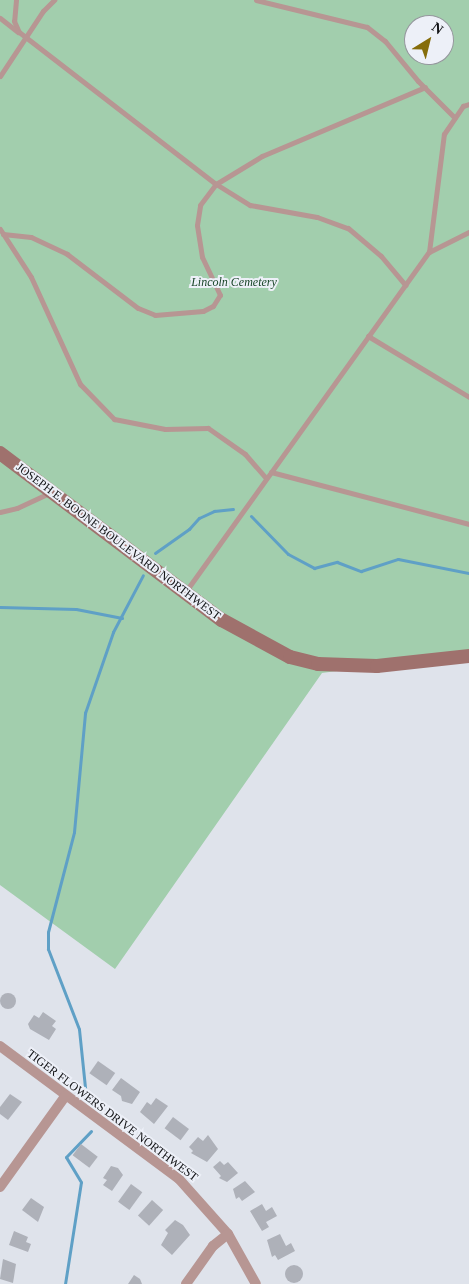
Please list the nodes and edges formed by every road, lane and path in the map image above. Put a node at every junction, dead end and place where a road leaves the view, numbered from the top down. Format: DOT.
graph roads {
  1 [pos="16,0"];
  2 [pos="54,0"];
  3 [pos="256,0"];
  4 [pos="0,18"];
  5 [pos="19,32"];
  6 [pos="25,37"];
  7 [pos="0,76"];
  8 [pos="425,87"];
  9 [pos="469,104"];
  10 [pos="455,118"];
  11 [pos="216,184"];
  12 [pos="2,232"];
  13 [pos="469,232"];
  14 [pos="429,252"];
  15 [pos="404,285"];
  16 [pos="368,336"];
  17 [pos="469,396"];
  18 [pos="0,453"];
  19 [pos="271,472"];
  20 [pos="266,478"];
  21 [pos="50,492"];
  22 [pos="0,512"];
  23 [pos="469,524"];
  24 [pos="184,593"];
  25 [pos="469,656"];
  26 [pos="0,1046"];
  27 [pos="66,1095"];
  28 [pos="0,1186"];
  29 [pos="228,1234"];
  30 [pos="186,1284"];
  31 [pos="256,1284"];
  1 -- 5 [label="lane"];
  2 -- 6 [label="lane"];
  3 -- 8 [label="lane"];
  4 -- 5 [label="lane"];
  5 -- 6 [label="lane"];
  6 -- 7 [label="lane"];
  6 -- 11 [label="lane"];
  8 -- 10 [label="lane"];
  8 -- 11 [label="lane"];
  9 -- 10 [label="lane"];
  10 -- 14 [label="lane"];
  11 -- 12 [label="lane"];
  11 -- 15 [label="lane"];
  12 -- 20 [label="lane"];
  13 -- 14 [label="lane"];
  14 -- 15 [label="lane"];
  15 -- 16 [label="lane"];
  16 -- 17 [label="lane"];
  16 -- 19 [label="lane"];
  18 -- 21 [label="main road, JOSEPH E. BOONE BOULEVARD NORTHWEST"];
  19 -- 20 [label="lane"];
  19 -- 23 [label="lane"];
  20 -- 24 [label="lane"];
  21 -- 22 [label="lane"];
  21 -- 24 [label="main road, JOSEPH E. BOONE BOULEVARD NORTHWEST"];
  24 -- 25 [label="main road, JOSEPH E. BOONE BOULEVARD NORTHWEST"];
  26 -- 27 [label="street, TIGER FLOWERS DRIVE NORTHWEST"];
  27 -- 28 [label="street"];
  27 -- 29 [label="street, TIGER FLOWERS DRIVE NORTHWEST"];
  29 -- 30 [label="street"];
  29 -- 31 [label="street, TIGER FLOWERS DRIVE NORTHWEST"];
}
